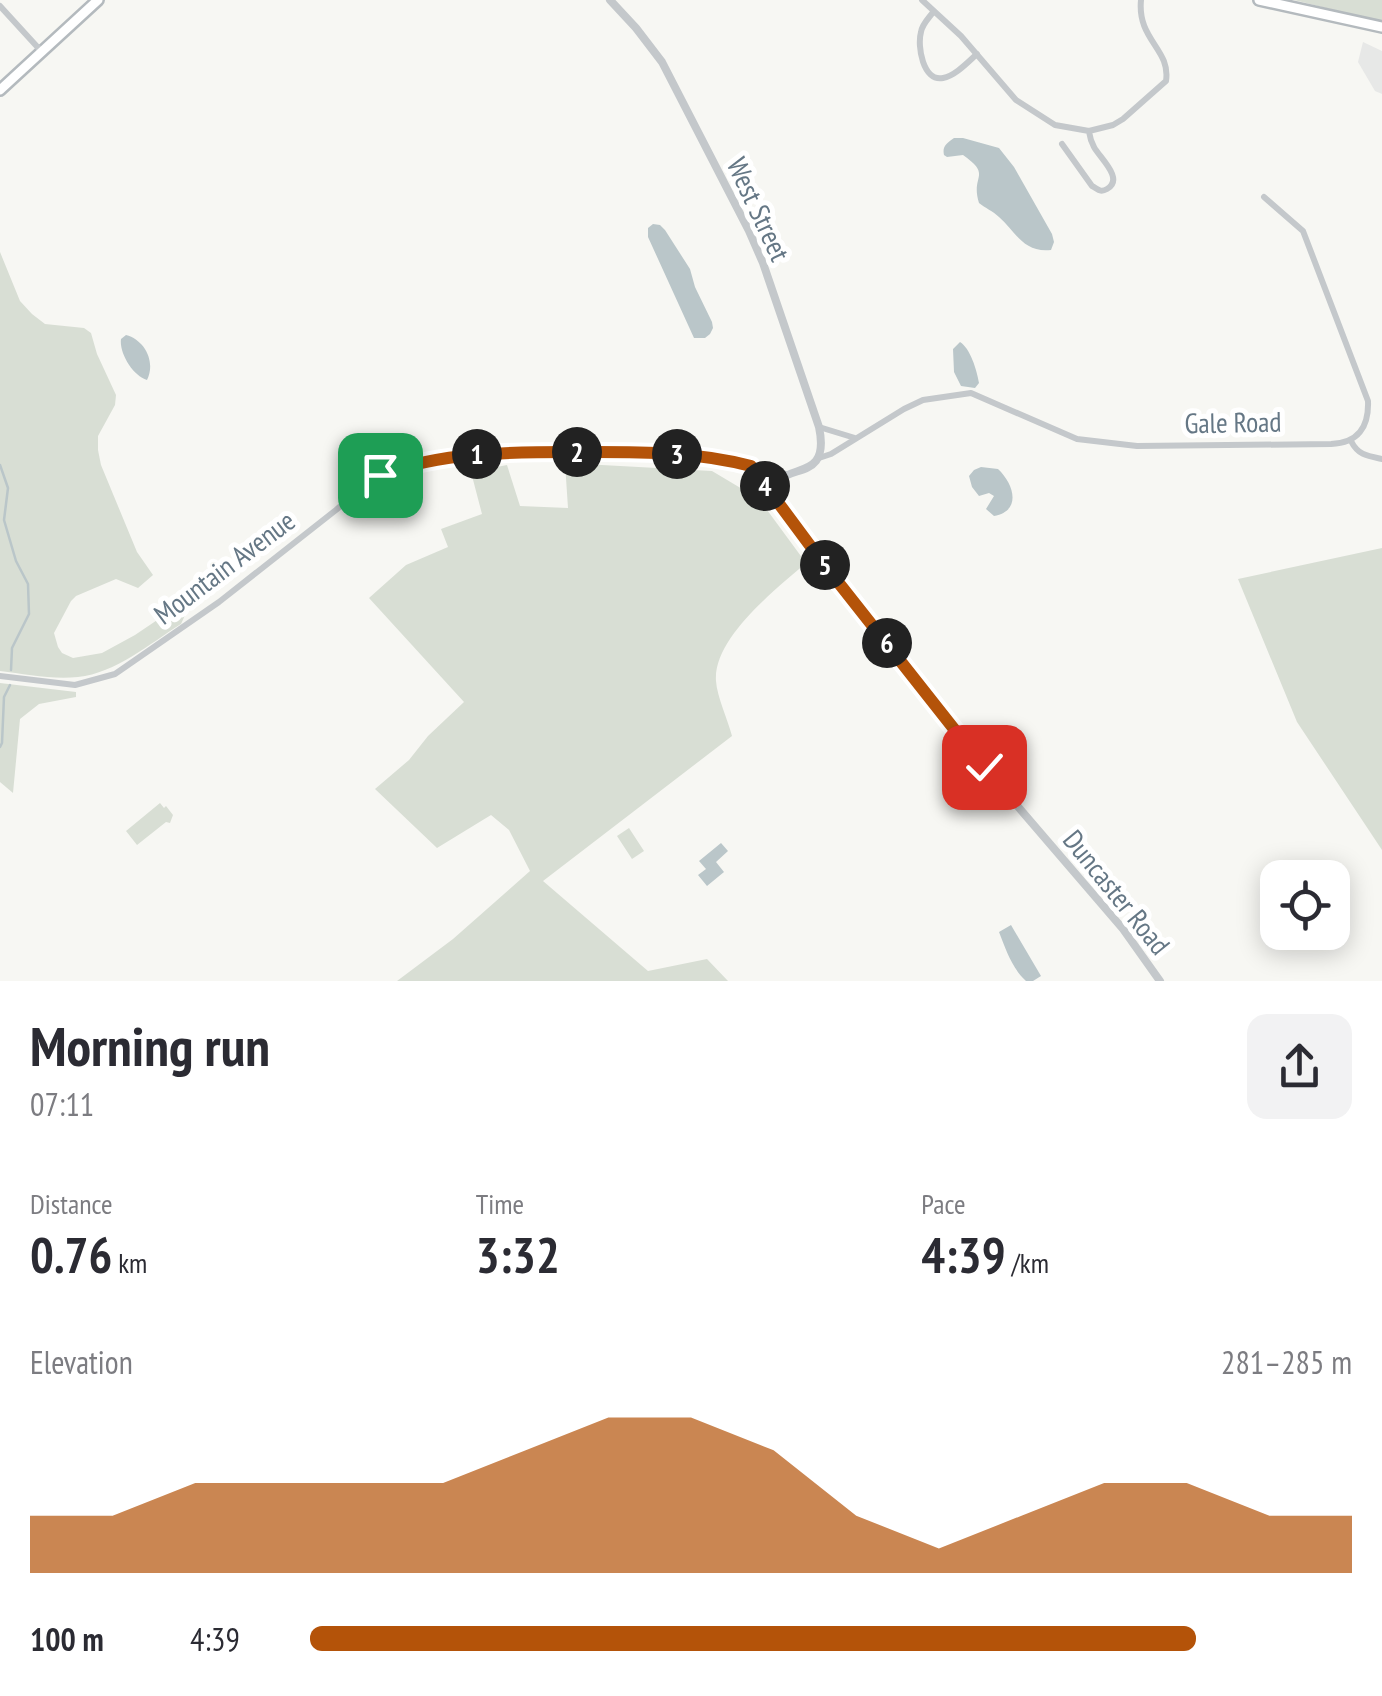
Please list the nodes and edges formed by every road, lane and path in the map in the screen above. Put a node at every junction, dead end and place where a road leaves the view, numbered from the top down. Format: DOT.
graph roads {
  1 [pos="98,0"];
  2 [pos="610,0"];
  3 [pos="922,0"];
  4 [pos="1141,0"];
  5 [pos="1259,0"];
  6 [pos="0,6"];
  7 [pos="934,12"];
  8 [pos="1382,27"];
  9 [pos="42,52"];
  10 [pos="977,54"];
  11 [pos="0,90"];
  12 [pos="1088,131"];
  13 [pos="1062,144"];
  14 [pos="1264,197"];
  15 [pos="819,427"];
  16 [pos="856,439"];
  17 [pos="1351,441"];
  18 [pos="819,458"];
  19 [pos="1382,459"];
  20 [pos="751,466"];
  21 [pos="786,474"];
  22 [pos="777,503"];
  23 [pos="0,676"];
  24 [pos="1160,981"];
  1 -- 9 [label="main road"];
  2 -- 15 [label="street, West Street"];
  3 -- 7 [label="street"];
  4 -- 12 [label="street"];
  5 -- 8 [label="main road"];
  6 -- 9 [label="street"];
  7 -- 10 [label="street"];
  7 -- 10 [label="street"];
  9 -- 11 [label="main road"];
  10 -- 12 [label="street"];
  12 -- 13 [label="street"];
  14 -- 17 [label="street"];
  15 -- 16 [label="street"];
  15 -- 18 [label="street, West Street"];
  16 -- 17 [label="street, Gale Road"];
  16 -- 18 [label="street, Gale Road"];
  17 -- 19 [label="street"];
  18 -- 21 [label="street"];
  20 -- 21 [label="street, Mountain Avenue"];
  20 -- 22 [label="street, Duncaster Road"];
  20 -- 23 [label="street, Mountain Avenue"];
  21 -- 22 [label="street"];
  22 -- 24 [label="street, Duncaster Road"];
}
